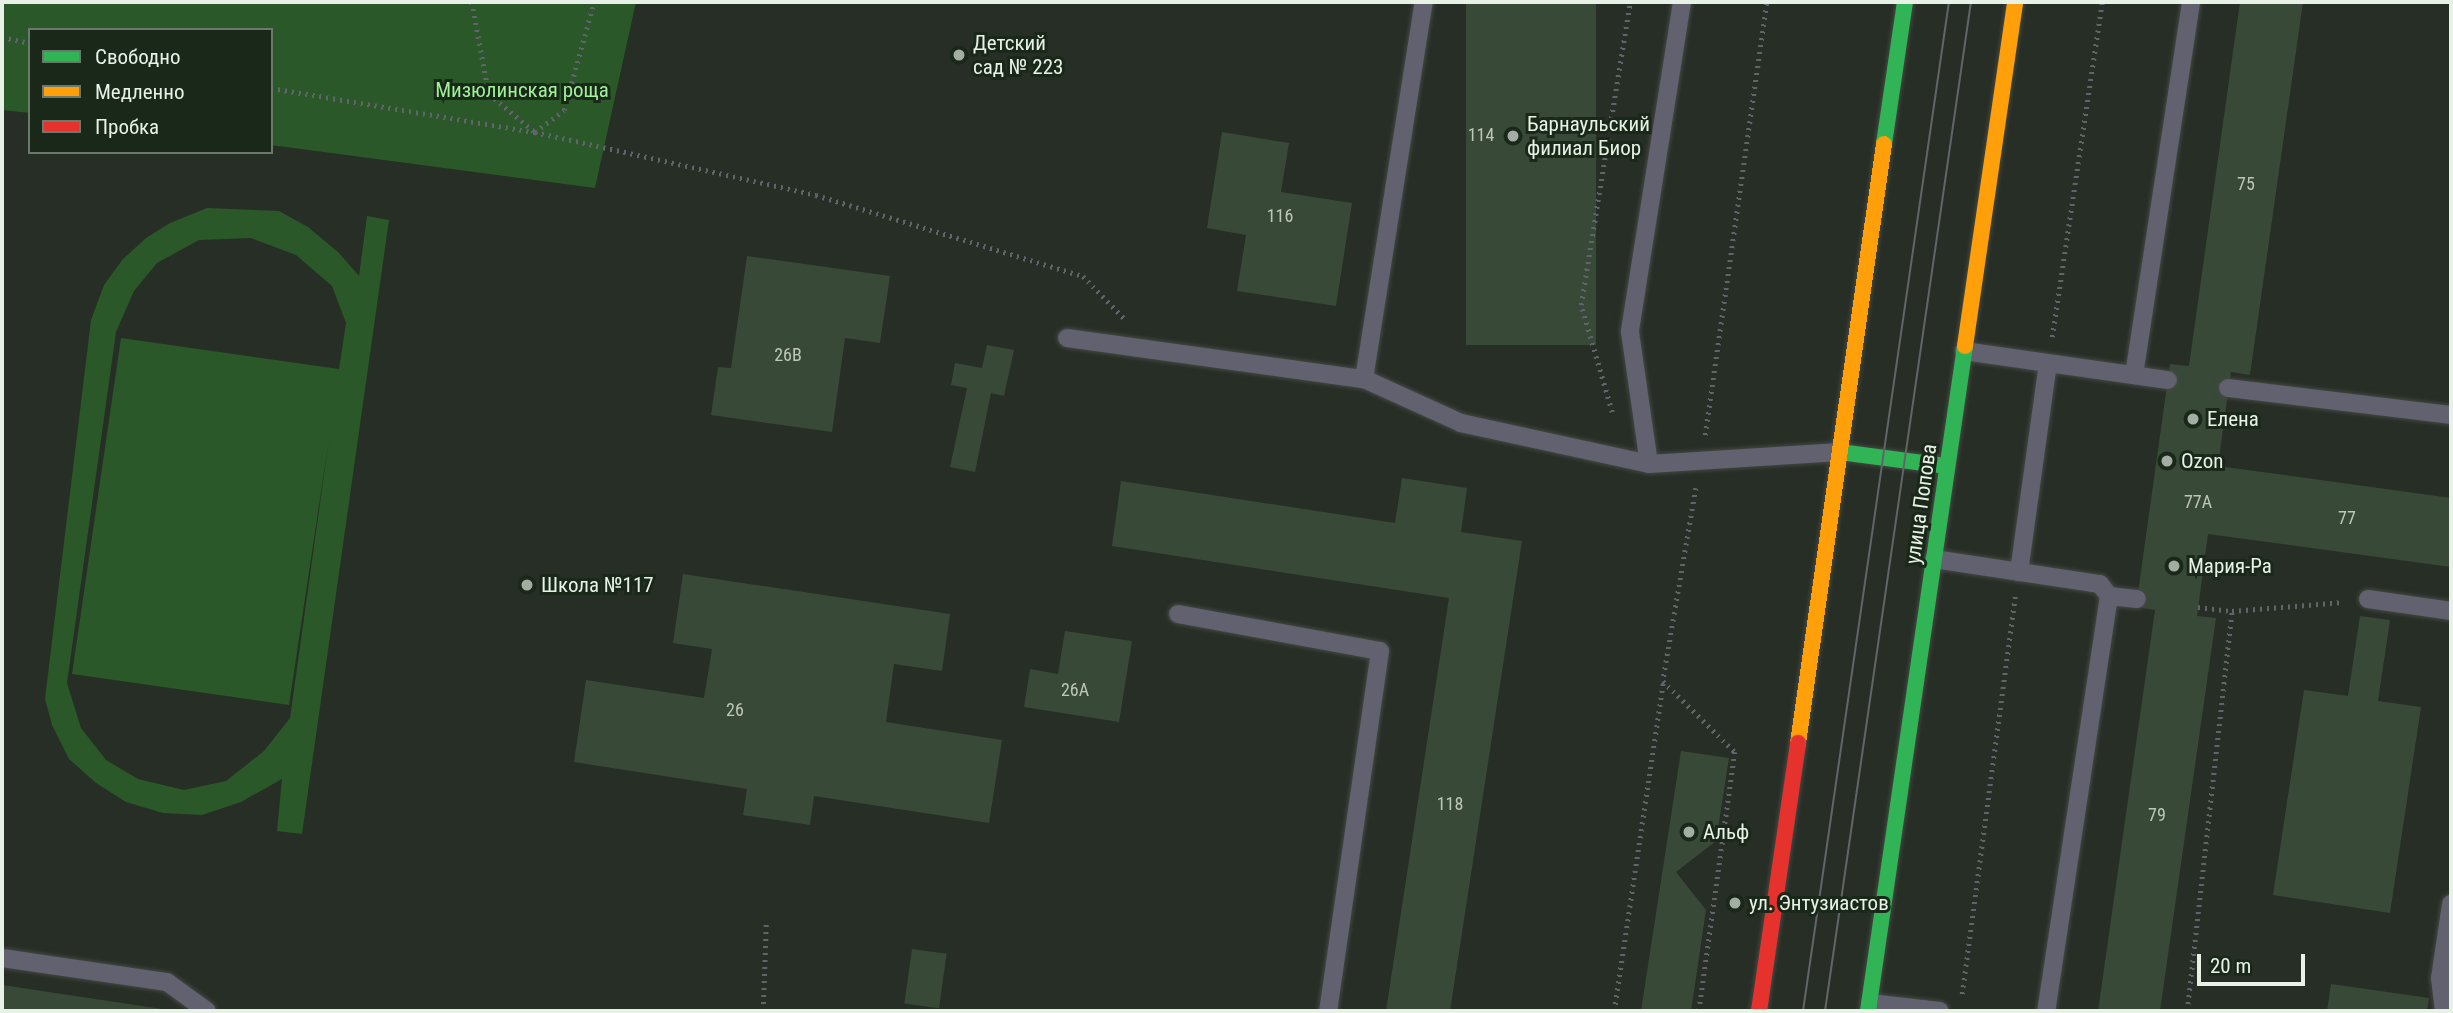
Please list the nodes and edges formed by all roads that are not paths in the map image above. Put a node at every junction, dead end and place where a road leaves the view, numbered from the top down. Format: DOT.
graph roads {
  1 [pos="1424,2"];
  2 [pos="1682,2"];
  3 [pos="1905,2"];
  4 [pos="2015,2"];
  5 [pos="2191,2"];
  6 [pos="1067,338"];
  7 [pos="1964,351"];
  8 [pos="2048,364"];
  9 [pos="2134,375"];
  10 [pos="1364,379"];
  11 [pos="2168,380"];
  12 [pos="2228,388"];
  13 [pos="2451,415"];
  14 [pos="1840,452"];
  15 [pos="1648,464"];
  16 [pos="1947,466"];
  17 [pos="1934,559"];
  18 [pos="2019,572"];
  19 [pos="2109,596"];
  20 [pos="2137,599"];
  21 [pos="2368,599"];
  22 [pos="2451,611"];
  23 [pos="1178,614"];
  24 [pos="2451,904"];
  25 [pos="2,958"];
  26 [pos="1869,1007"];
  27 [pos="208,1011"];
  28 [pos="1328,1011"];
  29 [pos="1759,1011"];
  30 [pos="1940,1011"];
  31 [pos="2046,1011"];
  32 [pos="2444,1011"];
  1 -- 10 [label="lane"];
  2 -- 15 [label="lane"];
  3 -- 14 [label="main road"];
  4 -- 7 [label="main road, улица Попова"];
  5 -- 9 [label="lane"];
  6 -- 10 [label="lane"];
  7 -- 8 [label="lane"];
  7 -- 16 [label="main road, улица Попова"];
  8 -- 9 [label="lane"];
  8 -- 18 [label="lane"];
  9 -- 11 [label="lane"];
  10 -- 15 [label="lane"];
  12 -- 13 [label="lane"];
  14 -- 15 [label="lane"];
  14 -- 16 [label="main road"];
  14 -- 29 [label="main road"];
  16 -- 17 [label="main road, улица Попова"];
  17 -- 18 [label="lane"];
  17 -- 26 [label="main road, улица Попова"];
  18 -- 19 [label="lane"];
  19 -- 20 [label="lane"];
  19 -- 31 [label="lane"];
  21 -- 22 [label="lane"];
  23 -- 28 [label="lane"];
  24 -- 32 [label="lane"];
  25 -- 27 [label="lane"];
  26 -- 30 [label="lane"];
}
